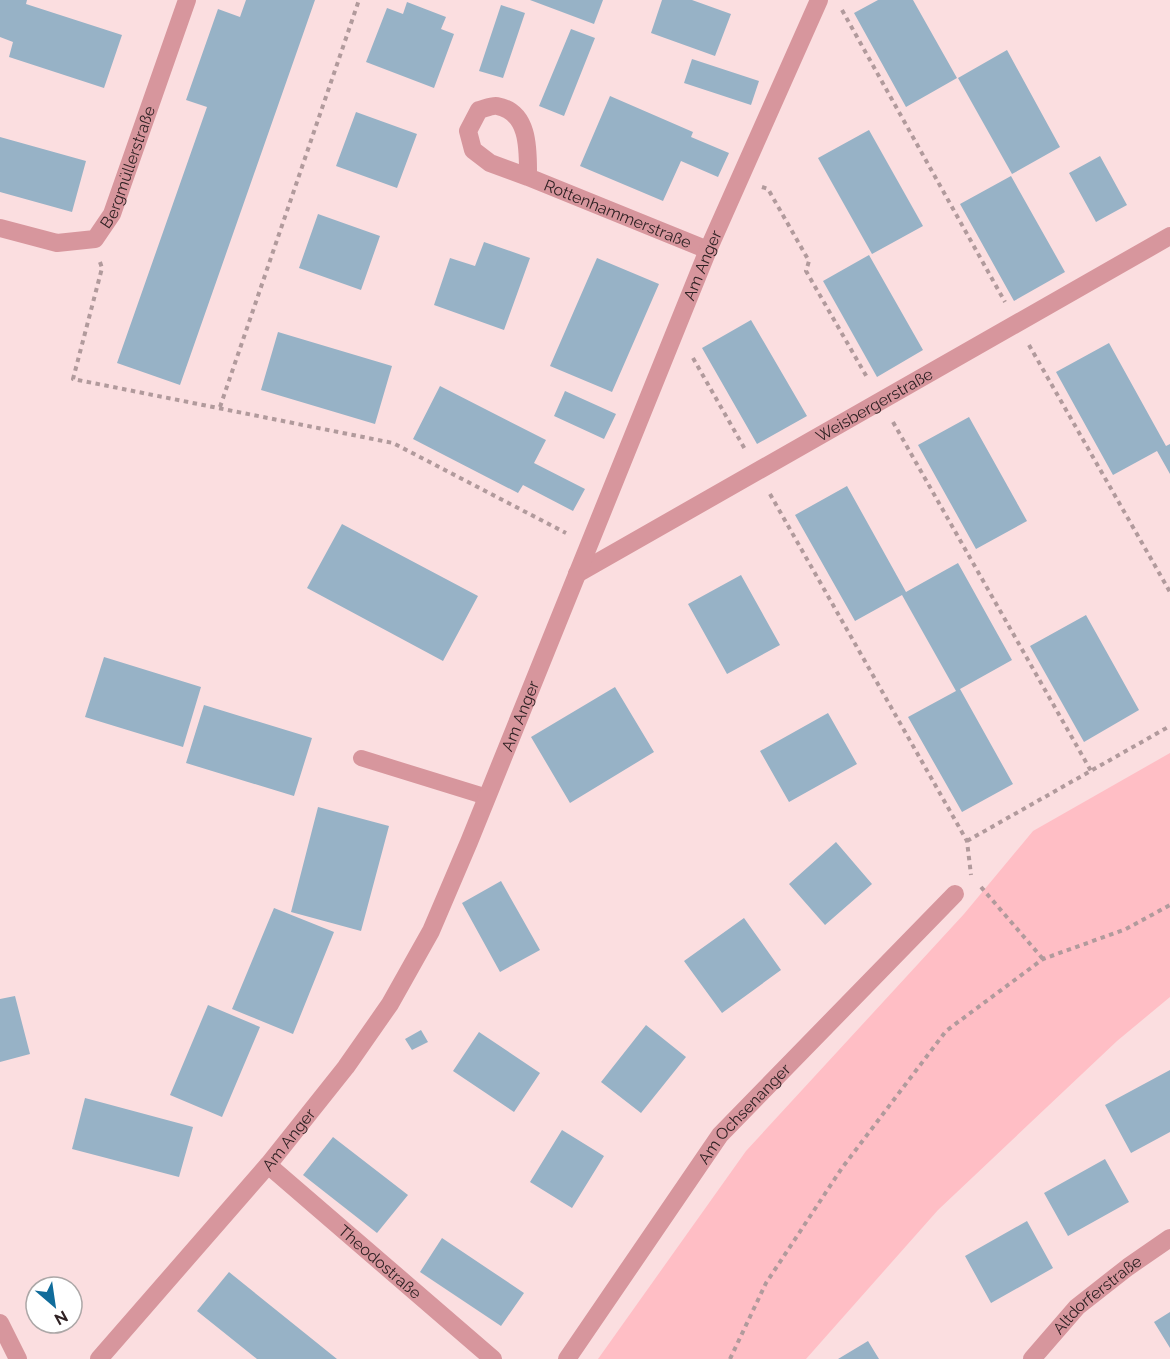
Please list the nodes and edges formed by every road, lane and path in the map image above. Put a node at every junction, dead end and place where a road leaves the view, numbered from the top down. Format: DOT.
graph roads {
  1 [pos="187,0"];
  2 [pos="359,0"];
  3 [pos="819,0"];
  4 [pos="836,0"];
  5 [pos="528,177"];
  6 [pos="740,178"];
  7 [pos="0,228"];
  8 [pos="1170,236"];
  9 [pos="95,239"];
  10 [pos="708,250"];
  11 [pos="1017,324"];
  12 [pos="671,340"];
  13 [pos="881,401"];
  14 [pos="220,407"];
  15 [pos="757,471"];
  16 [pos="588,544"];
  17 [pos="577,574"];
  18 [pos="1170,592"];
  19 [pos="1170,726"];
  20 [pos="361,758"];
  21 [pos="1091,771"];
  22 [pos="487,797"];
  23 [pos="967,841"];
  24 [pos="978,884"];
  25 [pos="955,894"];
  26 [pos="1170,905"];
  27 [pos="1043,959"];
  28 [pos="268,1165"];
  29 [pos="1170,1238"];
  30 [pos="0,1323"];
  31 [pos="18,1359"];
  32 [pos="99,1359"];
  33 [pos="493,1359"];
  34 [pos="567,1359"];
  35 [pos="730,1359"];
  36 [pos="1032,1359"];
  1 -- 9 [label="street, Bergmüllerstraße"];
  2 -- 14 [label="path"];
  3 -- 6 [label="street, Am Anger"];
  4 -- 11 [label="path"];
  5 -- 10 [label="street, Rottenhammerstraße"];
  6 -- 10 [label="street, Am Anger"];
  6 -- 13 [label="path"];
  7 -- 9 [label="street, Bergmüllerstraße"];
  8 -- 11 [label="street, Weisbergerstraße"];
  9 -- 14 [label="path"];
  10 -- 12 [label="street, Am Anger"];
  11 -- 13 [label="street, Weisbergerstraße"];
  11 -- 18 [label="path"];
  12 -- 15 [label="path"];
  12 -- 16 [label="street, Am Anger"];
  13 -- 15 [label="street, Weisbergerstraße"];
  13 -- 21 [label="path"];
  14 -- 16 [label="path"];
  15 -- 17 [label="street, Weisbergerstraße"];
  15 -- 23 [label="path"];
  16 -- 17 [label="street, Am Anger"];
  17 -- 22 [label="street, Am Anger"];
  19 -- 21 [label="path"];
  20 -- 22 [label="lane"];
  21 -- 23 [label="path"];
  22 -- 28 [label="street, Am Anger"];
  23 -- 25 [label="path"];
  24 -- 27 [label="path"];
  25 -- 34 [label="street, Am Ochsenanger"];
  26 -- 27 [label="path"];
  27 -- 35 [label="path"];
  28 -- 32 [label="street, Am Anger"];
  28 -- 33 [label="street, Theodostraße"];
  29 -- 36 [label="street, Altdorferstraße"];
  30 -- 31 [label="street"];
}
